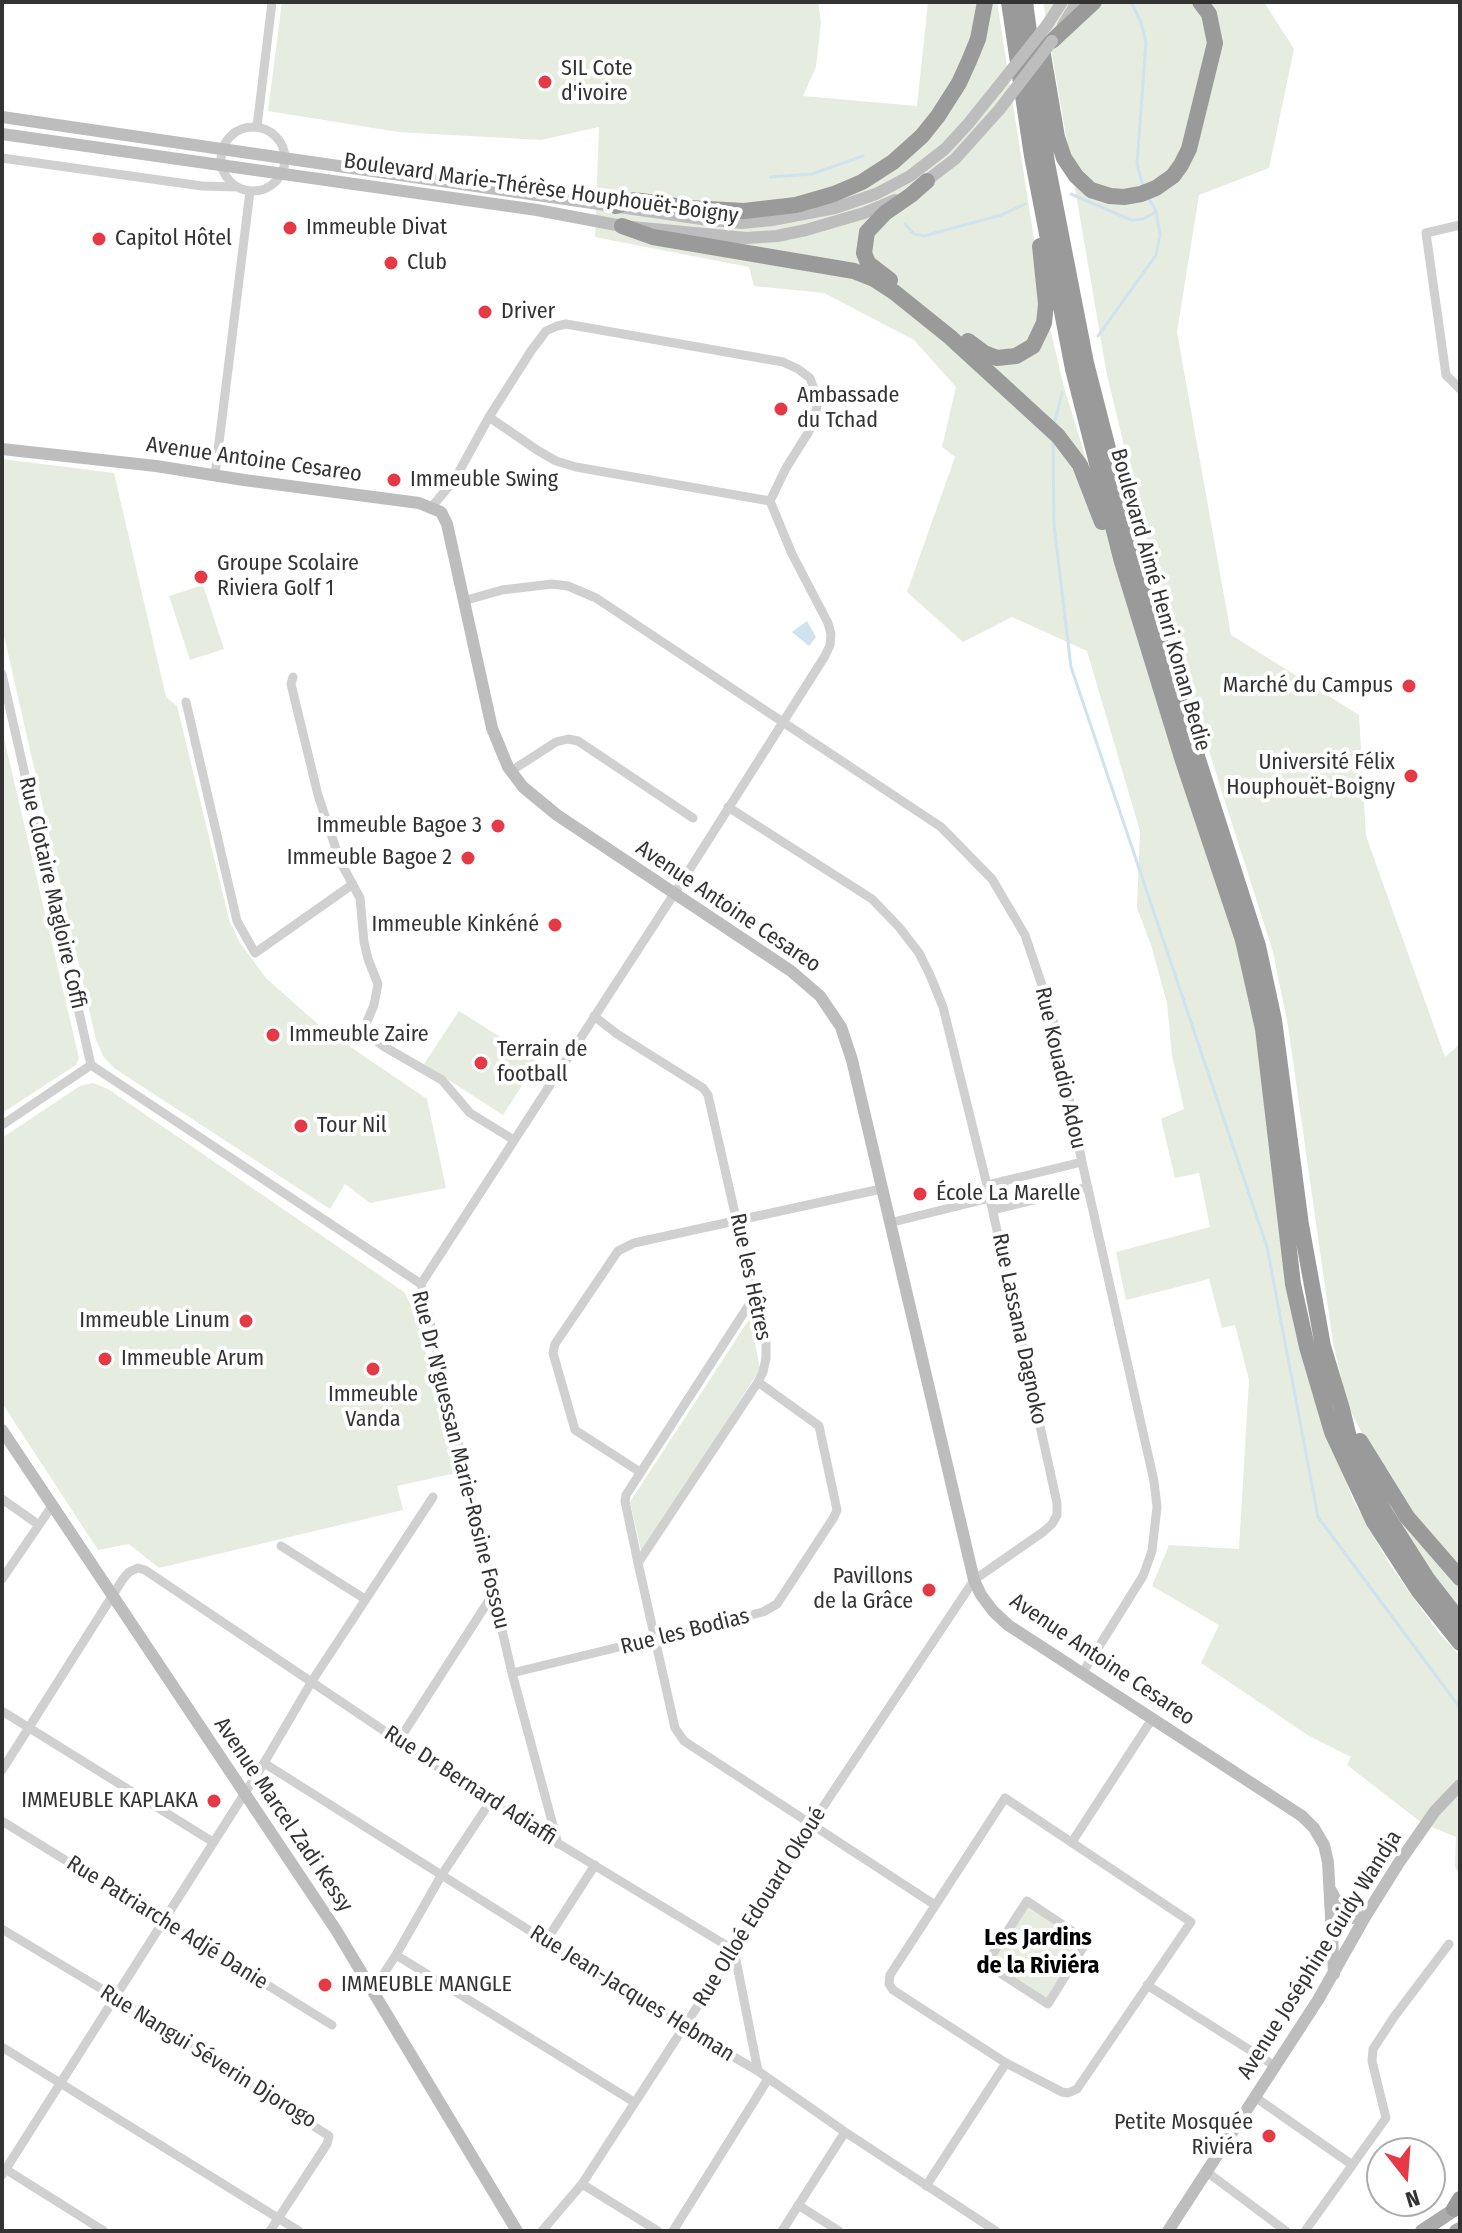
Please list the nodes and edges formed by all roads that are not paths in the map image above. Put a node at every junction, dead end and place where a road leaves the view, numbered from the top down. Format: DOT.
graph roads {
  1 [pos="272,2"];
  2 [pos="985,2"];
  3 [pos="1009,2"];
  4 [pos="1025,2"];
  5 [pos="1034,2"];
  6 [pos="1062,2"];
  7 [pos="1077,2"];
  8 [pos="1094,2"];
  9 [pos="1200,2"];
  10 [pos="1052,41"];
  11 [pos="2,117"];
  12 [pos="257,127"];
  13 [pos="2,134"];
  14 [pos="222,149"];
  15 [pos="1032,156"];
  16 [pos="2,158"];
  17 [pos="286,158"];
  18 [pos="221,165"];
  19 [pos="282,174"];
  20 [pos="927,181"];
  21 [pos="237,187"];
  22 [pos="250,191"];
  23 [pos="616,206"];
  24 [pos="1460,225"];
  25 [pos="622,226"];
  26 [pos="1080,366"];
  27 [pos="1460,389"];
  28 [pos="489,417"];
  29 [pos="2,449"];
  30 [pos="215,475"];
  31 [pos="770,501"];
  32 [pos="430,509"];
  33 [pos="1122,562"];
  34 [pos="463,601"];
  35 [pos="2,674"];
  36 [pos="293,677"];
  37 [pos="186,702"];
  38 [pos="783,721"];
  39 [pos="511,771"];
  40 [pos="728,807"];
  41 [pos="693,818"];
  42 [pos="353,884"];
  43 [pos="674,894"];
  44 [pos="594,1016"];
  45 [pos="91,1065"];
  46 [pos="2,1125"];
  47 [pos="514,1140"];
  48 [pos="1082,1162"];
  49 [pos="1003,1181"];
  50 [pos="987,1185"];
  51 [pos="1088,1187"];
  52 [pos="881,1189"];
  53 [pos="990,1198"];
  54 [pos="1009,1206"];
  55 [pos="993,1210"];
  56 [pos="738,1221"];
  57 [pos="889,1223"];
  58 [pos="421,1284"];
  59 [pos="754,1297"];
  60 [pos="758,1382"];
  61 [pos="1342,1409"];
  62 [pos="2,1430"];
  63 [pos="640,1472"];
  64 [pos="433,1497"];
  65 [pos="2,1499"];
  66 [pos="52,1506"];
  67 [pos="39,1525"];
  68 [pos="281,1546"];
  69 [pos="638,1563"];
  70 [pos="1460,1578"];
  71 [pos="2,1579"];
  72 [pos="974,1580"];
  73 [pos="112,1594"];
  74 [pos="493,1594"];
  75 [pos="365,1599"];
  76 [pos="1460,1621"];
  77 [pos="655,1640"];
  78 [pos="1460,1643"];
  79 [pos="1083,1672"];
  80 [pos="512,1673"];
  81 [pos="312,1681"];
  82 [pos="2,1711"];
  83 [pos="1152,1719"];
  84 [pos="28,1728"];
  85 [pos="399,1740"];
  86 [pos="264,1763"];
  87 [pos="2,1770"];
  88 [pos="1460,1785"];
  89 [pos="245,1792"];
  90 [pos="490,1802"];
  91 [pos="2,1821"];
  92 [pos="811,1825"];
  93 [pos="213,1842"];
  94 [pos="1072,1842"];
  95 [pos="558,1844"];
  96 [pos="595,1865"];
  97 [pos="441,1876"];
  98 [pos="1328,1883"];
  99 [pos="935,1905"];
  100 [pos="1365,1917"];
  101 [pos="163,1920"];
  102 [pos="2,1929"];
  103 [pos="546,1941"];
  104 [pos="1449,1944"];
  105 [pos="998,1945"];
  106 [pos="734,1950"];
  107 [pos="396,1955"];
  108 [pos="1334,1974"];
  109 [pos="1147,1985"];
  110 [pos="373,1990"];
  111 [pos="115,1997"];
  112 [pos="332,2025"];
  113 [pos="684,2028"];
  114 [pos="2,2047"];
  115 [pos="1006,2063"];
  116 [pos="1275,2066"];
  117 [pos="758,2071"];
  118 [pos="768,2079"];
  119 [pos="60,2083"];
  120 [pos="1255,2097"];
  121 [pos="634,2102"];
  122 [pos="845,2132"];
  123 [pos="1351,2164"];
  124 [pos="3,2171"];
  125 [pos="1207,2172"];
  126 [pos="582,2184"];
  127 [pos="926,2186"];
  128 [pos="798,2205"];
  129 [pos="1458,2205"];
  130 [pos="278,2218"];
  131 [pos="104,2231"];
  132 [pos="270,2231"];
  133 [pos="299,2231"];
  134 [pos="517,2231"];
  135 [pos="542,2231"];
  136 [pos="658,2231"];
  137 [pos="673,2231"];
  138 [pos="782,2231"];
  139 [pos="839,2231"];
  140 [pos="996,2231"];
  141 [pos="1168,2231"];
  142 [pos="1286,2231"];
  143 [pos="1305,2231"];
  144 [pos="1422,2231"];
  1 -- 12 [label="street"];
  2 -- 23 [label="highway"];
  3 -- 15 [label="highway, Boulevard Aimé Henri Konan Bedie"];
  4 -- 26 [label="highway, Boulevard Aimé Henri Konan Bedie"];
  5 -- 9 [label="highway"];
  6 -- 23 [label="street, Boulevard Marie-Thérèse Houphouët-Boigny, bridge"];
  7 -- 10 [label="street, Boulevard Marie-Thérèse Houphouët-Boigny"];
  8 -- 10 [label="highway"];
  10 -- 20 [label="street, Boulevard Marie-Thérèse Houphouët-Boigny, bridge"];
  11 -- 14 [label="street, Boulevard Marie-Thérèse Houphouët-Boigny"];
  12 -- 14 [label="street"];
  12 -- 17 [label="street"];
  13 -- 18 [label="street, Boulevard Marie-Thérèse Houphouët-Boigny"];
  14 -- 17 [label="street, Boulevard Marie-Thérèse Houphouët-Boigny"];
  14 -- 18 [label="street"];
  15 -- 20 [label="highway"];
  15 -- 26 [label="highway, Boulevard Aimé Henri Konan Bedie"];
  16 -- 21 [label="street"];
  17 -- 19 [label="street"];
  17 -- 23 [label="street, Boulevard Marie-Thérèse Houphouët-Boigny"];
  18 -- 19 [label="street, Boulevard Marie-Thérèse Houphouët-Boigny"];
  18 -- 21 [label="street"];
  19 -- 22 [label="street"];
  19 -- 25 [label="street, Boulevard Marie-Thérèse Houphouët-Boigny"];
  20 -- 25 [label="street, Boulevard Marie-Thérèse Houphouët-Boigny"];
  21 -- 22 [label="street"];
  22 -- 30 [label="street"];
  24 -- 27 [label="street"];
  25 -- 33 [label="highway"];
  26 -- 33 [label="highway, Boulevard Aimé Henri Konan Bedie"];
  26 -- 61 [label="highway, Boulevard Aimé Henri Konan Bedie"];
  28 -- 31 [label="street"];
  28 -- 31 [label="street"];
  28 -- 32 [label="street"];
  29 -- 30 [label="street, Avenue Antoine Cesareo"];
  30 -- 32 [label="street, Avenue Antoine Cesareo"];
  31 -- 38 [label="street"];
  32 -- 34 [label="street, Avenue Antoine Cesareo"];
  33 -- 78 [label="highway, Boulevard Aimé Henri Konan Bedie"];
  34 -- 38 [label="street, Rue Kouadio Adou"];
  34 -- 39 [label="street, Avenue Antoine Cesareo"];
  35 -- 45 [label="street, Rue Clotaire Magloire Coffi"];
  36 -- 42 [label="street"];
  37 -- 42 [label="street"];
  38 -- 40 [label="street"];
  38 -- 48 [label="street, Rue Kouadio Adou"];
  39 -- 41 [label="street"];
  39 -- 43 [label="street, Avenue Antoine Cesareo"];
  40 -- 43 [label="street"];
  40 -- 50 [label="street, Rue Lassana Dagnoko"];
  42 -- 47 [label="street"];
  43 -- 44 [label="street"];
  43 -- 52 [label="street, Avenue Antoine Cesareo"];
  44 -- 47 [label="street"];
  44 -- 56 [label="street, Rue les Hêtres"];
  45 -- 46 [label="street"];
  45 -- 58 [label="street, Rue Dr N'guessan Marie-Rosine Fossou"];
  47 -- 58 [label="street"];
  48 -- 49 [label="street"];
  48 -- 51 [label="street, Rue Kouadio Adou"];
  49 -- 50 [label="street"];
  49 -- 54 [label="street"];
  50 -- 53 [label="street, Rue Lassana Dagnoko"];
  51 -- 54 [label="street"];
  51 -- 79 [label="street, Rue Kouadio Adou"];
  52 -- 56 [label="street"];
  52 -- 57 [label="street, Avenue Antoine Cesareo"];
  53 -- 55 [label="street, Rue Lassana Dagnoko"];
  53 -- 57 [label="street"];
  54 -- 55 [label="street"];
  55 -- 72 [label="street, Rue Lassana Dagnoko"];
  56 -- 59 [label="street, Rue les Hêtres"];
  56 -- 63 [label="street"];
  57 -- 72 [label="street, Avenue Antoine Cesareo"];
  58 -- 74 [label="street, Rue Dr N'guessan Marie-Rosine Fossou"];
  59 -- 60 [label="street, Rue les Hêtres"];
  59 -- 63 [label="street"];
  60 -- 69 [label="street, Rue les Hêtres"];
  60 -- 77 [label="street, Rue les Bodias"];
  61 -- 70 [label="highway"];
  61 -- 76 [label="highway, Boulevard Aimé Henri Konan Bedie"];
  62 -- 66 [label="street, Avenue Marcel Zadi Kessy"];
  63 -- 69 [label="street"];
  64 -- 75 [label="street"];
  65 -- 67 [label="street"];
  66 -- 67 [label="street"];
  66 -- 73 [label="street, Avenue Marcel Zadi Kessy"];
  67 -- 71 [label="street"];
  68 -- 75 [label="street"];
  69 -- 77 [label="street"];
  72 -- 79 [label="street, Avenue Antoine Cesareo"];
  72 -- 92 [label="street, Rue Olloé Edouard Okoué"];
  73 -- 81 [label="street, Rue Dr Bernard Adiaffi"];
  73 -- 84 [label="street, Rue Dr Bernard Adiaffi"];
  73 -- 89 [label="street, Avenue Marcel Zadi Kessy"];
  74 -- 80 [label="street, Rue Dr N'guessan Marie-Rosine Fossou"];
  74 -- 85 [label="street"];
  75 -- 81 [label="street"];
  77 -- 80 [label="street, Rue les Bodias"];
  77 -- 92 [label="street"];
  79 -- 83 [label="street, Avenue Antoine Cesareo"];
  80 -- 95 [label="street, Rue Dr N'guessan Marie-Rosine Fossou"];
  81 -- 85 [label="street, Rue Dr Bernard Adiaffi"];
  81 -- 86 [label="street"];
  82 -- 84 [label="street"];
  83 -- 94 [label="street"];
  83 -- 98 [label="street, Avenue Antoine Cesareo"];
  84 -- 87 [label="street, Rue Dr Bernard Adiaffi"];
  84 -- 93 [label="street"];
  85 -- 90 [label="street, Rue Dr Bernard Adiaffi"];
  86 -- 89 [label="street"];
  86 -- 97 [label="street, Rue Jean-Jacques Hebman"];
  88 -- 100 [label="street, Avenue Joséphine Guidy Wandja"];
  89 -- 93 [label="street"];
  89 -- 110 [label="street, Avenue Marcel Zadi Kessy"];
  90 -- 95 [label="street, Rue Dr Bernard Adiaffi"];
  90 -- 97 [label="street"];
  91 -- 101 [label="street, Rue Patriarche Adjé Danie"];
  92 -- 99 [label="street"];
  92 -- 106 [label="street, Rue Olloé Edouard Okoué"];
  93 -- 101 [label="street"];
  94 -- 99 [label="street"];
  94 -- 109 [label="street"];
  95 -- 96 [label="street, Rue Dr Bernard Adiaffi"];
  96 -- 103 [label="street"];
  96 -- 106 [label="street, Rue Dr Bernard Adiaffi"];
  97 -- 103 [label="street, Rue Jean-Jacques Hebman"];
  97 -- 107 [label="street"];
  98 -- 100 [label="street"];
  98 -- 108 [label="street, Avenue Antoine Cesareo"];
  99 -- 115 [label="street"];
  100 -- 108 [label="street, Avenue Joséphine Guidy Wandja"];
  101 -- 111 [label="street"];
  101 -- 112 [label="street, Rue Patriarche Adjé Danie"];
  102 -- 111 [label="street, Rue Nangui Séverin Djorogo"];
  103 -- 113 [label="street, Rue Jean-Jacques Hebman"];
  104 -- 123 [label="street"];
  105 -- 105 [label="street"];
  106 -- 113 [label="street, Rue Olloé Edouard Okoué"];
  106 -- 117 [label="street"];
  107 -- 110 [label="street"];
  107 -- 121 [label="street"];
  108 -- 116 [label="street, Avenue Joséphine Guidy Wandja"];
  109 -- 115 [label="street"];
  109 -- 116 [label="street"];
  110 -- 134 [label="street, Avenue Marcel Zadi Kessy"];
  111 -- 119 [label="street"];
  111 -- 130 [label="street, Rue Nangui Séverin Djorogo"];
  113 -- 117 [label="street, Rue Jean-Jacques Hebman"];
  113 -- 121 [label="street, Rue Olloé Edouard Okoué"];
  114 -- 119 [label="street"];
  115 -- 127 [label="street"];
  116 -- 120 [label="street, Avenue Joséphine Guidy Wandja"];
  117 -- 118 [label="street, Rue Jean-Jacques Hebman"];
  118 -- 122 [label="street, Rue Jean-Jacques Hebman"];
  118 -- 137 [label="street"];
  119 -- 124 [label="street"];
  119 -- 130 [label="street"];
  120 -- 123 [label="street"];
  120 -- 125 [label="street, Avenue Joséphine Guidy Wandja"];
  121 -- 126 [label="street, Rue Olloé Edouard Okoué"];
  122 -- 127 [label="street, Rue Jean-Jacques Hebman"];
  122 -- 128 [label="street"];
  123 -- 143 [label="street"];
  124 -- 131 [label="street"];
  125 -- 141 [label="street, Avenue Joséphine Guidy Wandja"];
  125 -- 142 [label="street"];
  126 -- 135 [label="street, Rue Olloé Edouard Okoué"];
  126 -- 136 [label="street"];
  127 -- 140 [label="street, Rue Jean-Jacques Hebman"];
  128 -- 138 [label="street"];
  128 -- 139 [label="street"];
  129 -- 144 [label="main road"];
  130 -- 132 [label="street"];
  130 -- 133 [label="street"];
}
